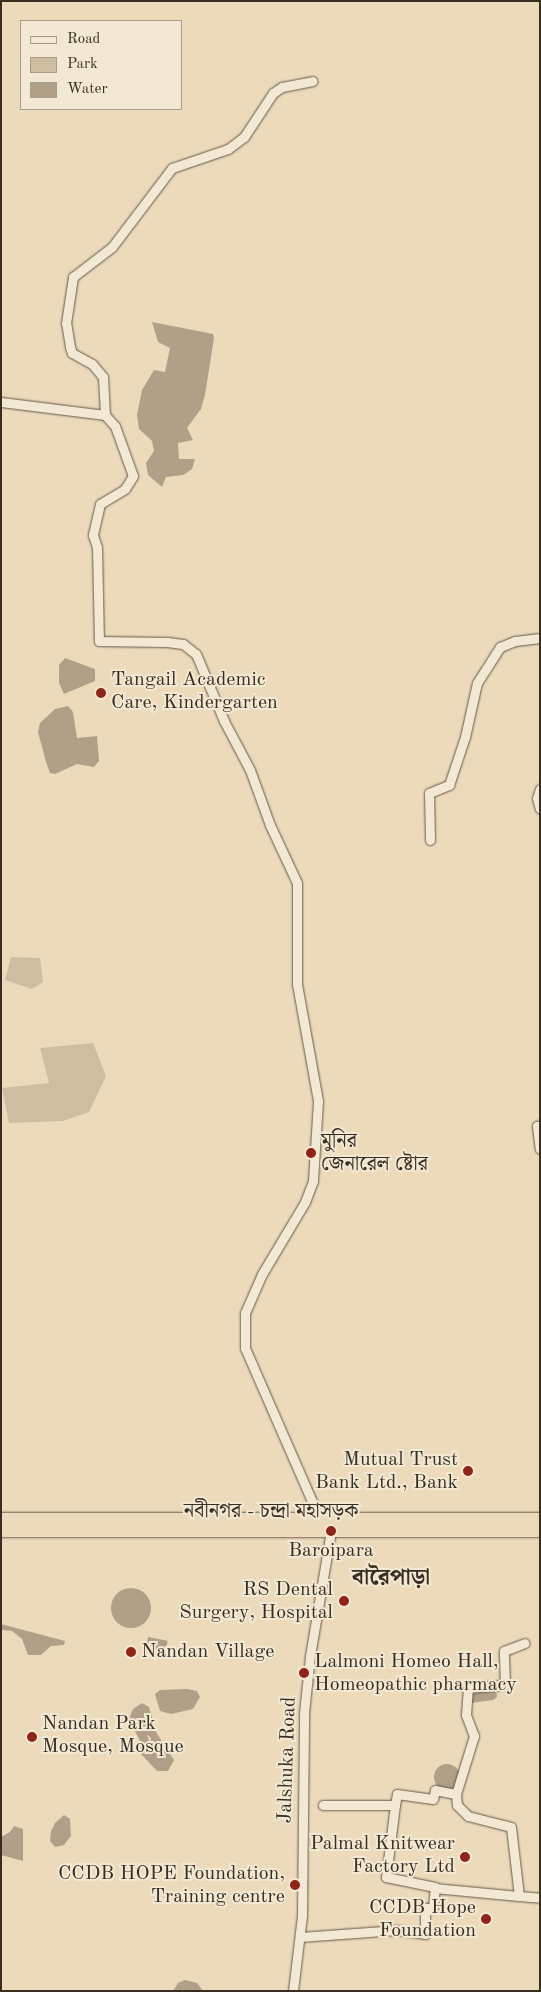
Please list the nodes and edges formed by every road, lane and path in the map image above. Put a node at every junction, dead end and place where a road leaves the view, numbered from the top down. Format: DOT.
graph roads {
  1 [pos="312,81"];
  2 [pos="1,402"];
  3 [pos="105,415"];
  4 [pos="540,638"];
  5 [pos="540,789"];
  6 [pos="540,809"];
  7 [pos="430,840"];
  8 [pos="540,1125"];
  9 [pos="540,1149"];
  10 [pos="1,1519"];
  11 [pos="540,1519"];
  12 [pos="320,1520"];
  13 [pos="1,1531"];
  14 [pos="331,1531"];
  15 [pos="540,1531"];
  16 [pos="525,1643"];
  17 [pos="456,1794"];
  18 [pos="323,1805"];
  19 [pos="395,1805"];
  20 [pos="434,1888"];
  21 [pos="519,1896"];
  22 [pos="540,1898"];
  23 [pos="300,1937"];
  24 [pos="293,1991"];
  1 -- 3 [label="street"];
  2 -- 3 [label="street"];
  3 -- 12 [label="street"];
  4 -- 7 [label="street"];
  5 -- 6 [label="street"];
  8 -- 9 [label="street"];
  10 -- 12 [label="highway, নবীনগর - চন্দ্রা মহাসড়ক"];
  11 -- 12 [label="highway, নবীনগর - চন্দ্রা মহাসড়ক"];
  13 -- 14 [label="highway, নবীনগর - চন্দ্রা মহাসড়ক"];
  14 -- 15 [label="highway, নবীনগর - চন্দ্রা মহাসড়ক"];
  14 -- 23 [label="street, Jalshuka Road"];
  16 -- 17 [label="street"];
  17 -- 19 [label="street"];
  17 -- 21 [label="street"];
  18 -- 19 [label="street"];
  19 -- 20 [label="street"];
  20 -- 21 [label="street"];
  20 -- 23 [label="street"];
  21 -- 22 [label="street"];
  23 -- 24 [label="street, Jalshuka Road"];
}
